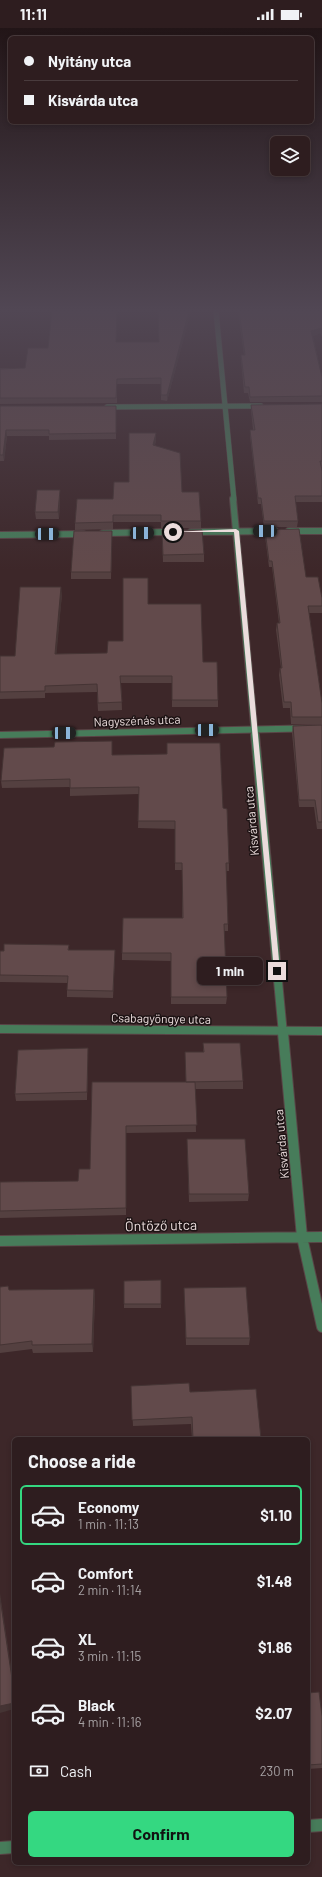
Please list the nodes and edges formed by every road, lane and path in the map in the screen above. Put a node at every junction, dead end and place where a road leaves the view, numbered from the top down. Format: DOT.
graph roads {
  1 [pos="224,397"];
  2 [pos="225,406"];
  3 [pos="270,406"];
  4 [pos="101,407"];
  5 [pos="236,531"];
  6 [pos="322,531"];
  7 [pos="87,534"];
  8 [pos="95,534"];
  9 [pos="0,536"];
  10 [pos="255,728"];
  11 [pos="322,728"];
  12 [pos="0,735"];
  13 [pos="0,1029"];
  14 [pos="283,1031"];
  15 [pos="322,1031"];
  16 [pos="302,1237"];
  17 [pos="322,1237"];
  18 [pos="0,1241"];
  19 [pos="322,1327"];
  20 [pos="322,1825"];
  21 [pos="310,1826"];
  22 [pos="12,1847"];
  23 [pos="0,1848"];
  1 -- 2 [label="street, Kisvárda utca"];
  2 -- 3 [label="street"];
  2 -- 4 [label="street"];
  2 -- 5 [label="street, Kisvárda utca"];
  5 -- 6 [label="street"];
  5 -- 8 [label="street"];
  5 -- 10 [label="street, Kisvárda utca"];
  7 -- 9 [label="street"];
  10 -- 11 [label="street, Nagyszénás utca"];
  10 -- 12 [label="street, Nagyszénás utca"];
  10 -- 14 [label="street, Kisvárda utca"];
  13 -- 14 [label="street, Csabagyöngye utca"];
  14 -- 15 [label="street, Csabagyöngye utca"];
  14 -- 16 [label="street, Kisvárda utca"];
  16 -- 17 [label="street, Öntöző utca"];
  16 -- 18 [label="street, Öntöző utca"];
  16 -- 19 [label="street, Kisvárda utca"];
  20 -- 21 [label="street"];
  22 -- 23 [label="street"];
}
